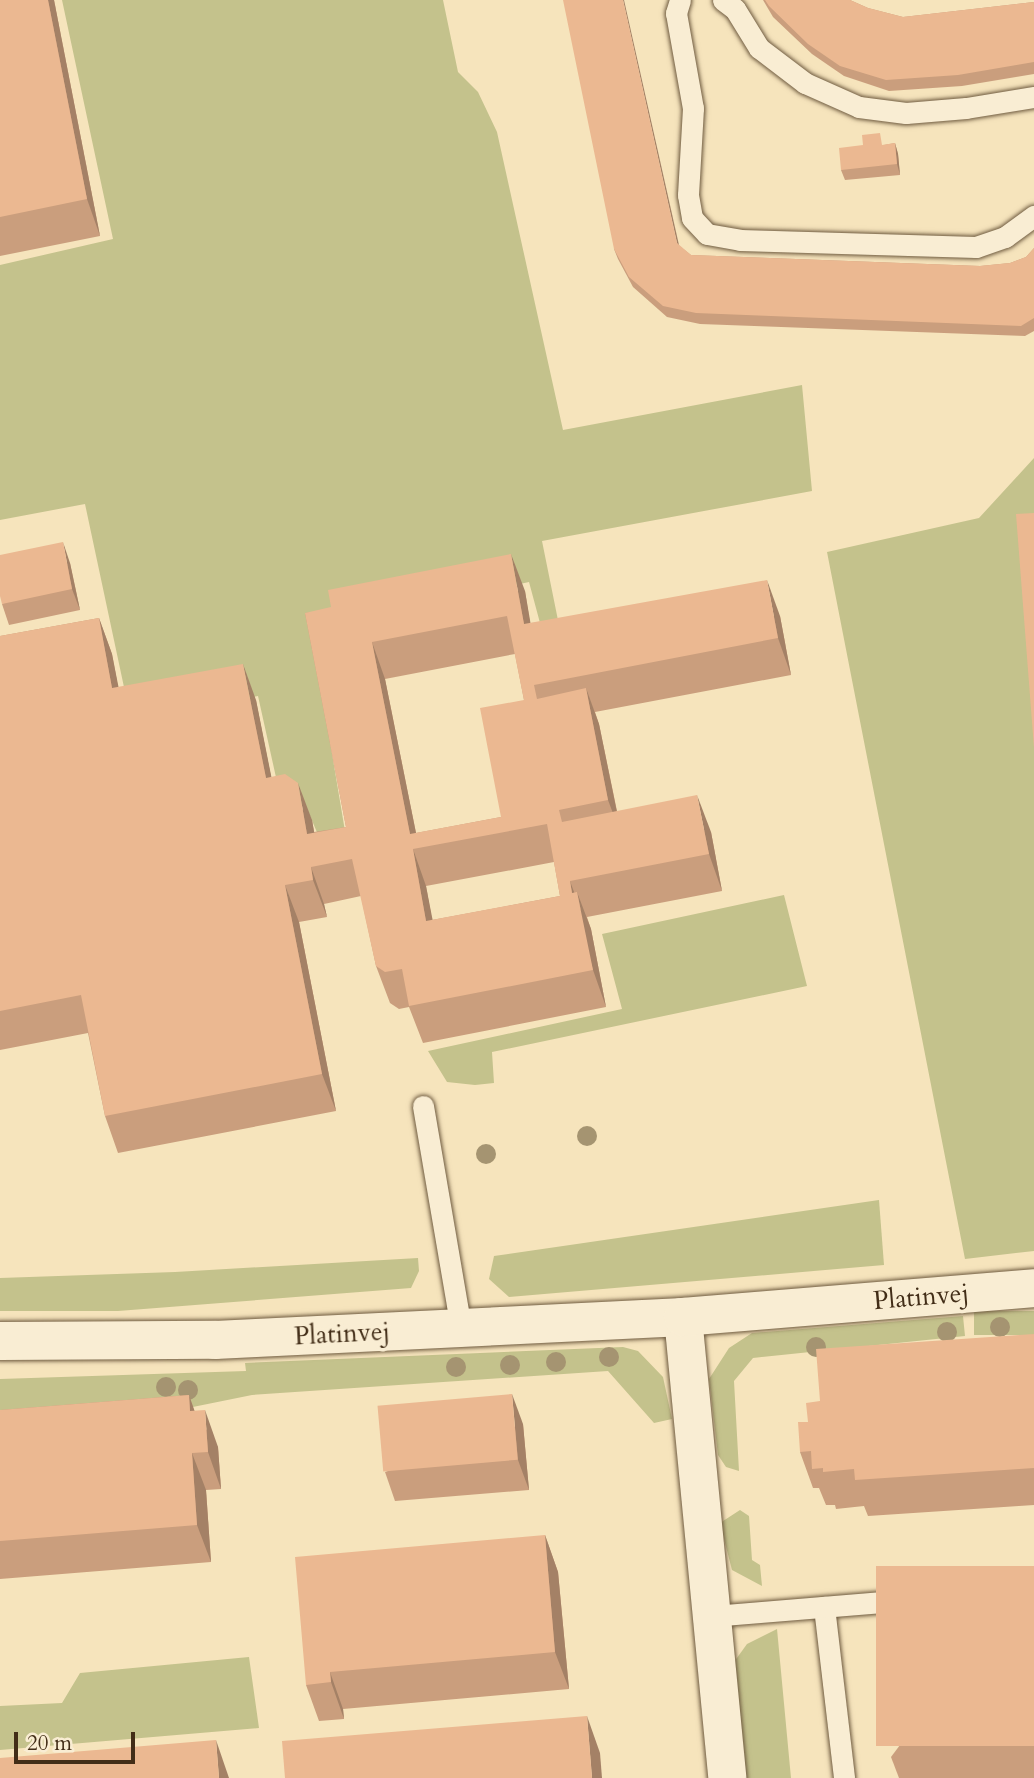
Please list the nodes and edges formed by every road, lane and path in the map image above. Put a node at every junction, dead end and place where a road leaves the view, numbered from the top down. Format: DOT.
graph roads {
  1 [pos="680,0"];
  2 [pos="723,0"];
  3 [pos="1034,97"];
  4 [pos="1034,216"];
  5 [pos="423,1106"];
  6 [pos="1034,1287"];
  7 [pos="683,1317"];
  8 [pos="461,1328"];
  9 [pos="0,1341"];
  10 [pos="929,1598"];
  11 [pos="824,1607"];
  12 [pos="712,1616"];
  13 [pos="727,1778"];
  14 [pos="844,1778"];
  1 -- 4 [label="lane"];
  2 -- 3 [label="lane"];
  5 -- 8 [label="lane"];
  6 -- 7 [label="street, Platinvej"];
  7 -- 8 [label="street, Platinvej"];
  7 -- 12 [label="street"];
  8 -- 9 [label="street, Platinvej"];
  10 -- 11 [label="lane"];
  11 -- 12 [label="lane"];
  11 -- 14 [label="lane"];
  12 -- 13 [label="street"];
}
